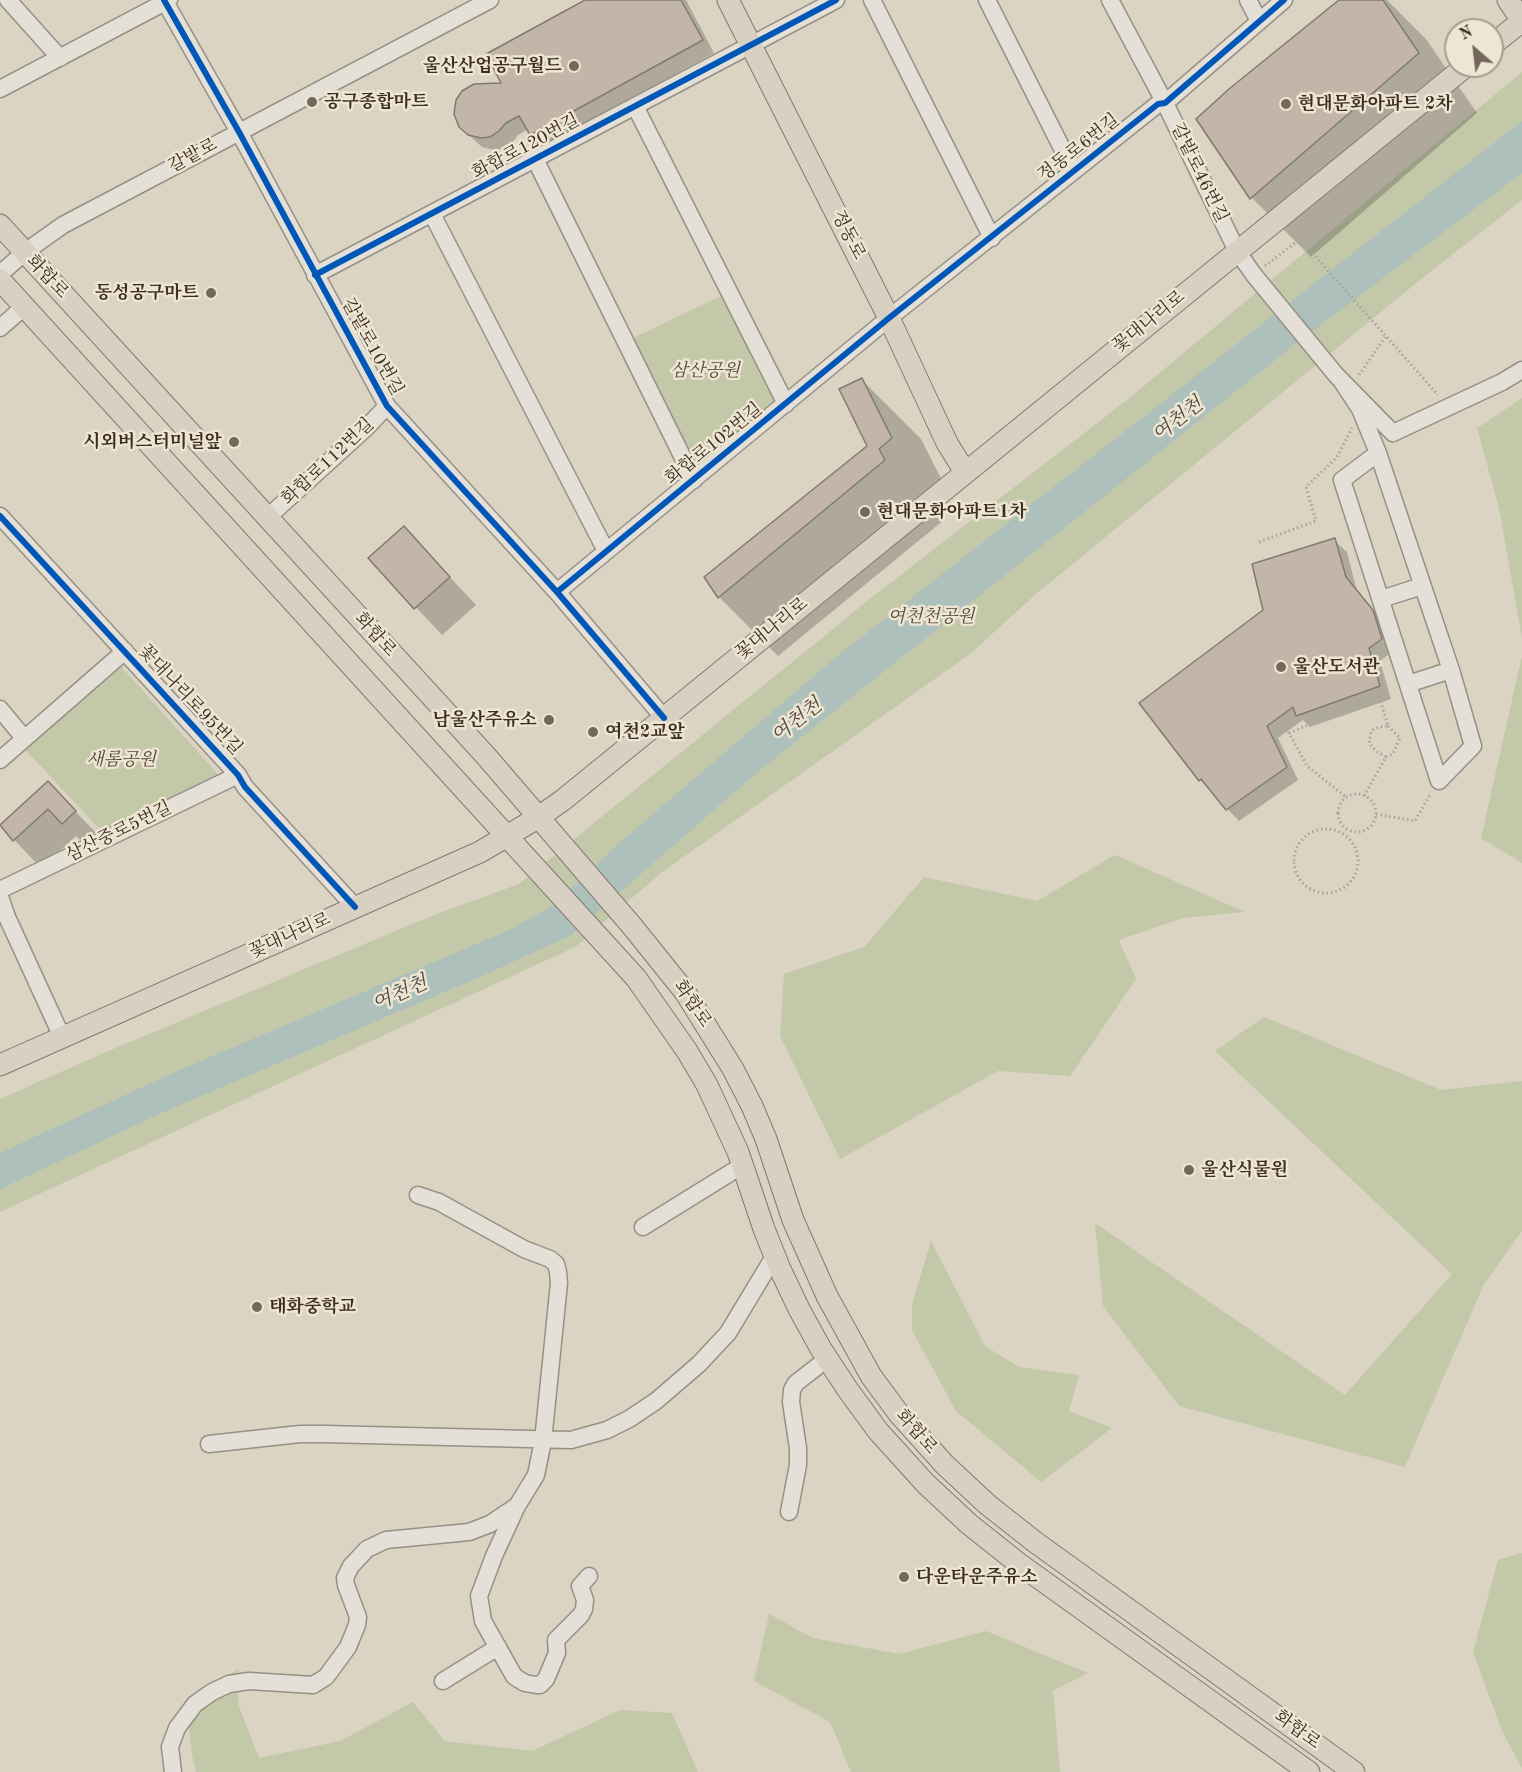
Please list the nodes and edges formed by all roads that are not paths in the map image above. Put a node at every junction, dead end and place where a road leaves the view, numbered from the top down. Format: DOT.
graph roads {
  1 [pos="8,0"];
  2 [pos="490,0"];
  3 [pos="728,0"];
  4 [pos="836,0"];
  5 [pos="872,0"];
  6 [pos="987,0"];
  7 [pos="1110,0"];
  8 [pos="1248,0"];
  9 [pos="1284,0"];
  10 [pos="1508,0"];
  11 [pos="166,1"];
  12 [pos="1259,21"];
  13 [pos="1522,21"];
  14 [pos="1504,35"];
  15 [pos="752,45"];
  16 [pos="60,58"];
  17 [pos="1451,78"];
  18 [pos="0,89"];
  19 [pos="1165,103"];
  20 [pos="635,106"];
  21 [pos="239,132"];
  22 [pos="535,159"];
  23 [pos="1073,170"];
  24 [pos="432,214"];
  25 [pos="0,225"];
  26 [pos="992,238"];
  27 [pos="1237,251"];
  28 [pos="25,252"];
  29 [pos="0,274"];
  30 [pos="315,275"];
  31 [pos="0,280"];
  32 [pos="24,307"];
  33 [pos="889,318"];
  34 [pos="0,328"];
  35 [pos="1522,370"];
  36 [pos="1342,381"];
  37 [pos="786,404"];
  38 [pos="387,406"];
  39 [pos="1378,453"];
  40 [pos="964,472"];
  41 [pos="694,480"];
  42 [pos="0,516"];
  43 [pos="268,517"];
  44 [pos="606,551"];
  45 [pos="1422,586"];
  46 [pos="557,592"];
  47 [pos="1381,599"];
  48 [pos="125,651"];
  49 [pos="1450,670"];
  50 [pos="1408,684"];
  51 [pos="0,709"];
  52 [pos="664,718"];
  53 [pos="24,738"];
  54 [pos="0,760"];
  55 [pos="238,775"];
  56 [pos="539,818"];
  57 [pos="509,837"];
  58 [pos="0,890"];
  59 [pos="0,897"];
  60 [pos="355,907"];
  61 [pos="62,1037"];
  62 [pos="0,1065"];
  63 [pos="743,1165"];
  64 [pos="418,1195"];
  65 [pos="643,1227"];
  66 [pos="775,1255"];
  67 [pos="827,1359"];
  68 [pos="543,1441"];
  69 [pos="209,1444"];
  70 [pos="517,1506"];
  71 [pos="789,1512"];
  72 [pos="589,1576"];
  73 [pos="498,1647"];
  74 [pos="444,1681"];
  75 [pos="173,1772"];
  76 [pos="1309,1772"];
  77 [pos="1354,1772"];
  1 -- 16 [label="street"];
  2 -- 21 [label="street, 갈밭로"];
  3 -- 15 [label="main road, 정동로"];
  4 -- 15 [label="street, 화합로120번길"];
  5 -- 26 [label="street"];
  6 -- 23 [label="street, 정동로6번길"];
  7 -- 19 [label="street, 갈밭로46번길"];
  8 -- 12 [label="street"];
  9 -- 12 [label="street, 정동로6번길"];
  10 -- 13 [label="main road"];
  11 -- 16 [label="street"];
  11 -- 21 [label="street, 갈밭로10번길"];
  12 -- 19 [label="street, 정동로6번길"];
  13 -- 14 [label="main road"];
  15 -- 20 [label="street, 화합로120번길"];
  15 -- 33 [label="main road, 정동로"];
  16 -- 18 [label="street"];
  17 -- 27 [label="main road, 꽃대나리로"];
  19 -- 23 [label="street, 정동로6번길"];
  19 -- 27 [label="street, 갈밭로46번길"];
  20 -- 22 [label="street, 화합로120번길"];
  20 -- 37 [label="street, 화합로102번길"];
  21 -- 28 [label="street, 갈밭로"];
  21 -- 30 [label="street, 갈밭로10번길"];
  22 -- 24 [label="street, 화합로120번길"];
  22 -- 41 [label="street"];
  23 -- 26 [label="street, 정동로6번길"];
  24 -- 30 [label="street, 화합로120번길"];
  24 -- 44 [label="street"];
  25 -- 28 [label="main road, 화합로"];
  26 -- 33 [label="street, 정동로6번길"];
  27 -- 36 [label="street, 갈밭로46번길"];
  27 -- 40 [label="main road, 꽃대나리로"];
  28 -- 29 [label="street, 갈밭로"];
  28 -- 43 [label="main road, 화합로"];
  30 -- 38 [label="street, 갈밭로10번길"];
  31 -- 32 [label="main road, 화합로"];
  32 -- 34 [label="street"];
  32 -- 57 [label="main road, 화합로"];
  33 -- 37 [label="street, 화합로102번길"];
  33 -- 40 [label="main road, 정동로"];
  35 -- 36 [label="street"];
  36 -- 39 [label="street"];
  37 -- 41 [label="street, 화합로102번길"];
  38 -- 43 [label="street, 화합로112번길"];
  38 -- 46 [label="street, 갈밭로10번길"];
  39 -- 45 [label="street"];
  39 -- 47 [label="street"];
  40 -- 52 [label="main road, 꽃대나리로"];
  41 -- 44 [label="street, 화합로102번길"];
  42 -- 48 [label="street, 꽃대나리로95번길"];
  43 -- 56 [label="main road, 화합로"];
  44 -- 46 [label="street, 화합로102번길"];
  45 -- 47 [label="street"];
  45 -- 49 [label="street"];
  46 -- 52 [label="street, 갈밭로10번길"];
  47 -- 50 [label="street"];
  48 -- 53 [label="street"];
  48 -- 55 [label="street, 꽃대나리로95번길"];
  49 -- 50 [label="street"];
  49 -- 50 [label="street"];
  51 -- 53 [label="street"];
  52 -- 56 [label="main road, 꽃대나리로"];
  53 -- 54 [label="street"];
  55 -- 58 [label="street, 삼산중로5번길"];
  55 -- 60 [label="street, 꽃대나리로95번길"];
  56 -- 57 [label="main road, 꽃대나리로"];
  56 -- 77 [label="main road, 화합로"];
  57 -- 60 [label="main road, 꽃대나리로"];
  57 -- 63 [label="main road, 화합로"];
  59 -- 61 [label="street"];
  60 -- 61 [label="main road, 꽃대나리로"];
  61 -- 62 [label="main road, 꽃대나리로"];
  63 -- 65 [label="street"];
  63 -- 66 [label="main road, 화합로"];
  64 -- 68 [label="street"];
  66 -- 67 [label="main road, 화합로"];
  66 -- 68 [label="street"];
  67 -- 71 [label="street"];
  67 -- 76 [label="main road, 화합로"];
  68 -- 69 [label="street"];
  68 -- 70 [label="street"];
  70 -- 73 [label="street"];
  70 -- 75 [label="street"];
  72 -- 73 [label="street"];
  73 -- 74 [label="street"];
}
